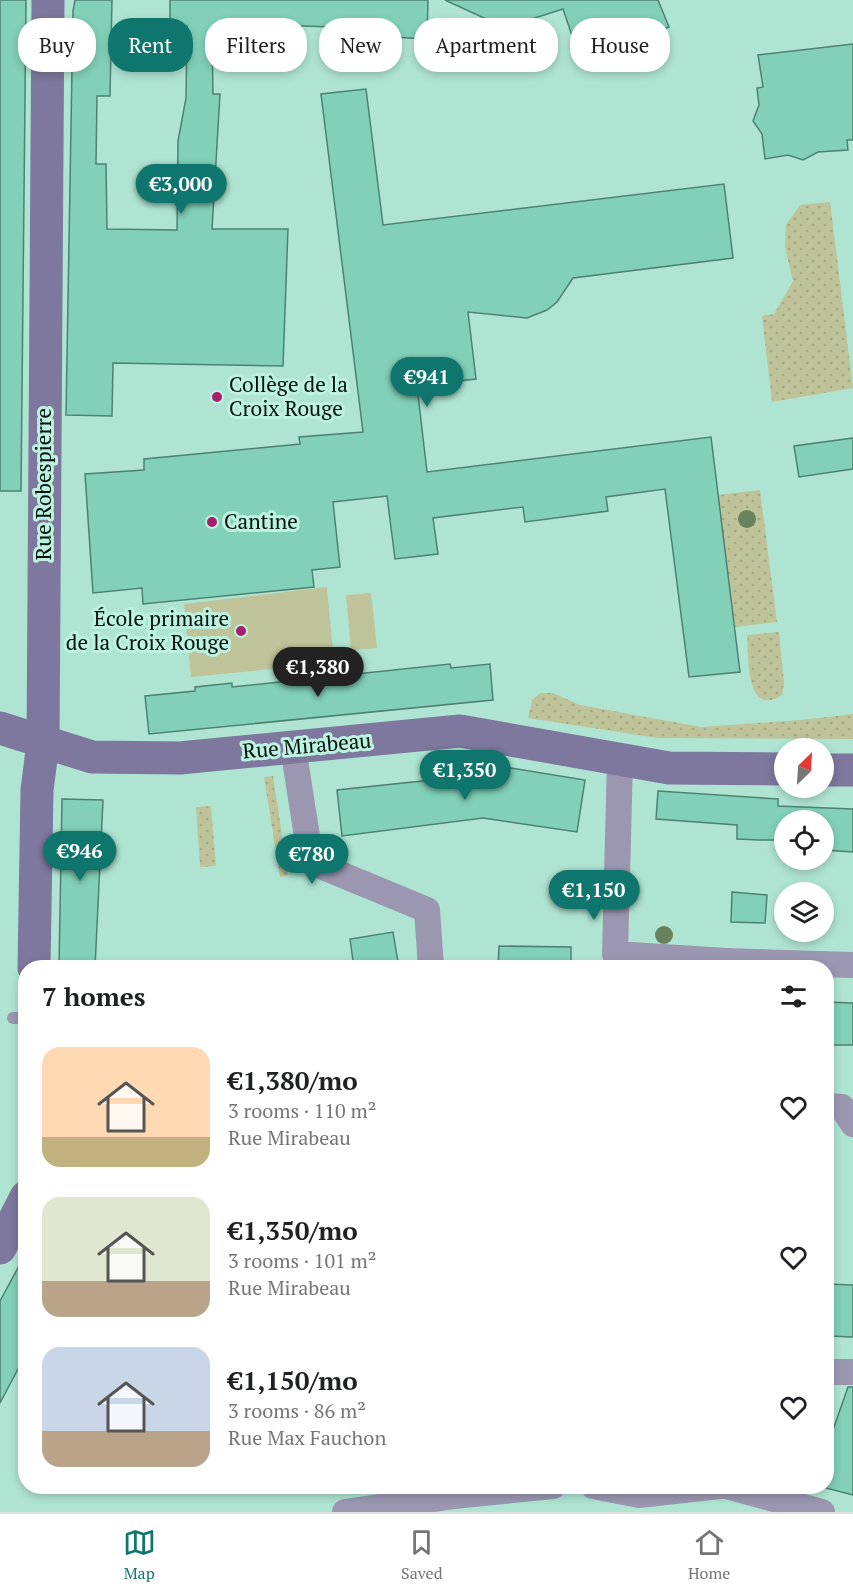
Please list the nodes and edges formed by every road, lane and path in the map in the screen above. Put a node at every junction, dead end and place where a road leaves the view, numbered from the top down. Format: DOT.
graph roads {
  1 [pos="48,0"];
  2 [pos="0,728"];
  3 [pos="43,743"];
  4 [pos="293,747"];
  5 [pos="620,760"];
  6 [pos="774,770"];
  7 [pos="834,770"];
  8 [pos="853,770"];
  9 [pos="34,960"];
  10 [pos="430,960"];
  11 [pos="682,960"];
  12 [pos="834,965"];
  13 [pos="853,965"];
  14 [pos="834,1106"];
  15 [pos="853,1124"];
  16 [pos="18,1213"];
  17 [pos="0,1248"];
  18 [pos="834,1372"];
  19 [pos="853,1372"];
  20 [pos="489,1494"];
  21 [pos="754,1494"];
  22 [pos="815,1511"];
  23 [pos="345,1512"];
  1 -- 3 [label="street, Rue Robespierre"];
  2 -- 3 [label="street, Rue Mirabeau"];
  3 -- 4 [label="street, Rue Mirabeau"];
  3 -- 9 [label="street, Rue Robespierre"];
  4 -- 5 [label="street, Rue Mirabeau"];
  4 -- 10 [label="street"];
  5 -- 6 [label="street, Rue Mirabeau"];
  5 -- 11 [label="street"];
  7 -- 8 [label="street"];
  12 -- 13 [label="street"];
  14 -- 15 [label="street"];
  16 -- 17 [label="street"];
  18 -- 19 [label="street"];
  20 -- 23 [label="street"];
  21 -- 22 [label="street"];
}
